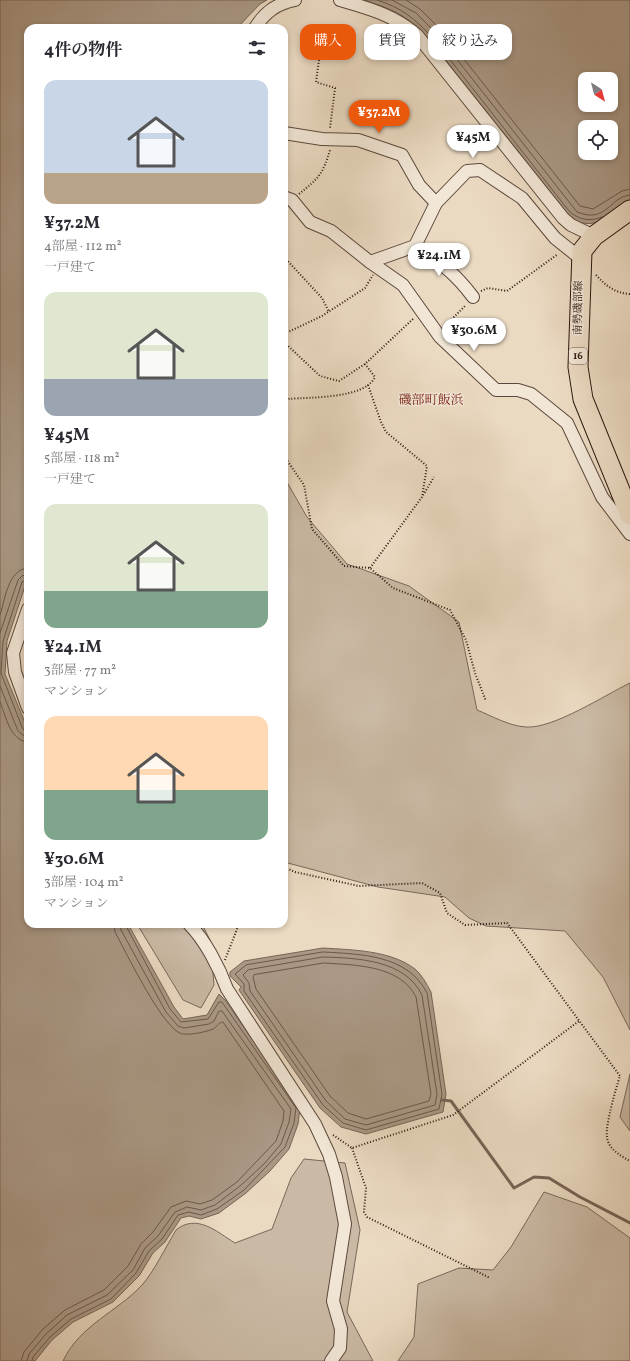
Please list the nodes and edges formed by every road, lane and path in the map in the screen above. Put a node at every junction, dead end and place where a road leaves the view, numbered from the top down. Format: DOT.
graph roads {
  1 [pos="295,0"];
  2 [pos="340,0"];
  3 [pos="258,24"];
  4 [pos="319,60"];
  5 [pos="288,134"];
  6 [pos="331,139"];
  7 [pos="288,198"];
  8 [pos="436,203"];
  9 [pos="630,210"];
  10 [pos="594,236"];
  11 [pos="414,246"];
  12 [pos="574,253"];
  13 [pos="288,261"];
  14 [pos="374,265"];
  15 [pos="595,274"];
  16 [pos="630,294"];
  17 [pos="473,297"];
  18 [pos="329,312"];
  19 [pos="421,312"];
  20 [pos="288,332"];
  21 [pos="437,333"];
  22 [pos="288,346"];
  23 [pos="366,364"];
  24 [pos="368,385"];
  25 [pos="288,400"];
  26 [pos="288,462"];
  27 [pos="434,477"];
  28 [pos="422,497"];
  29 [pos="630,515"];
  30 [pos="630,534"];
  31 [pos="370,568"];
  32 [pos="24,621"];
  33 [pos="24,697"];
  34 [pos="486,701"];
  35 [pos="288,869"];
  36 [pos="193,928"];
  37 [pos="238,928"];
  38 [pos="217,967"];
  39 [pos="579,1021"];
  40 [pos="318,1130"];
  41 [pos="352,1148"];
  42 [pos="630,1161"];
  43 [pos="490,1278"];
  44 [pos="331,1361"];
  1 -- 3 [label="street"];
  2 -- 10 [label="street"];
  4 -- 6 [label="path"];
  5 -- 6 [label="street"];
  6 -- 7 [label="path"];
  6 -- 8 [label="street"];
  7 -- 14 [label="street"];
  8 -- 11 [label="street"];
  8 -- 12 [label="street"];
  9 -- 10 [label="main road, 南勢磯部線 / 16"];
  10 -- 12 [label="main road, 南勢磯部線 / 16"];
  11 -- 14 [label="street"];
  11 -- 17 [label="street"];
  12 -- 17 [label="path"];
  12 -- 29 [label="main road, 南勢磯部線 / 16"];
  13 -- 18 [label="path"];
  14 -- 18 [label="path"];
  14 -- 19 [label="street"];
  15 -- 16 [label="path"];
  17 -- 21 [label="path"];
  18 -- 20 [label="path"];
  19 -- 21 [label="street"];
  19 -- 23 [label="path"];
  21 -- 30 [label="street"];
  22 -- 23 [label="path"];
  23 -- 24 [label="path"];
  24 -- 25 [label="path"];
  24 -- 28 [label="path"];
  26 -- 31 [label="path"];
  27 -- 28 [label="path"];
  28 -- 31 [label="path"];
  31 -- 34 [label="path"];
  32 -- 33 [label="street"];
  35 -- 39 [label="path"];
  36 -- 38 [label="street"];
  37 -- 38 [label="path"];
  38 -- 40 [label="street"];
  39 -- 41 [label="path"];
  39 -- 42 [label="path"];
  40 -- 41 [label="path"];
  40 -- 44 [label="street"];
  41 -- 43 [label="path"];
}
